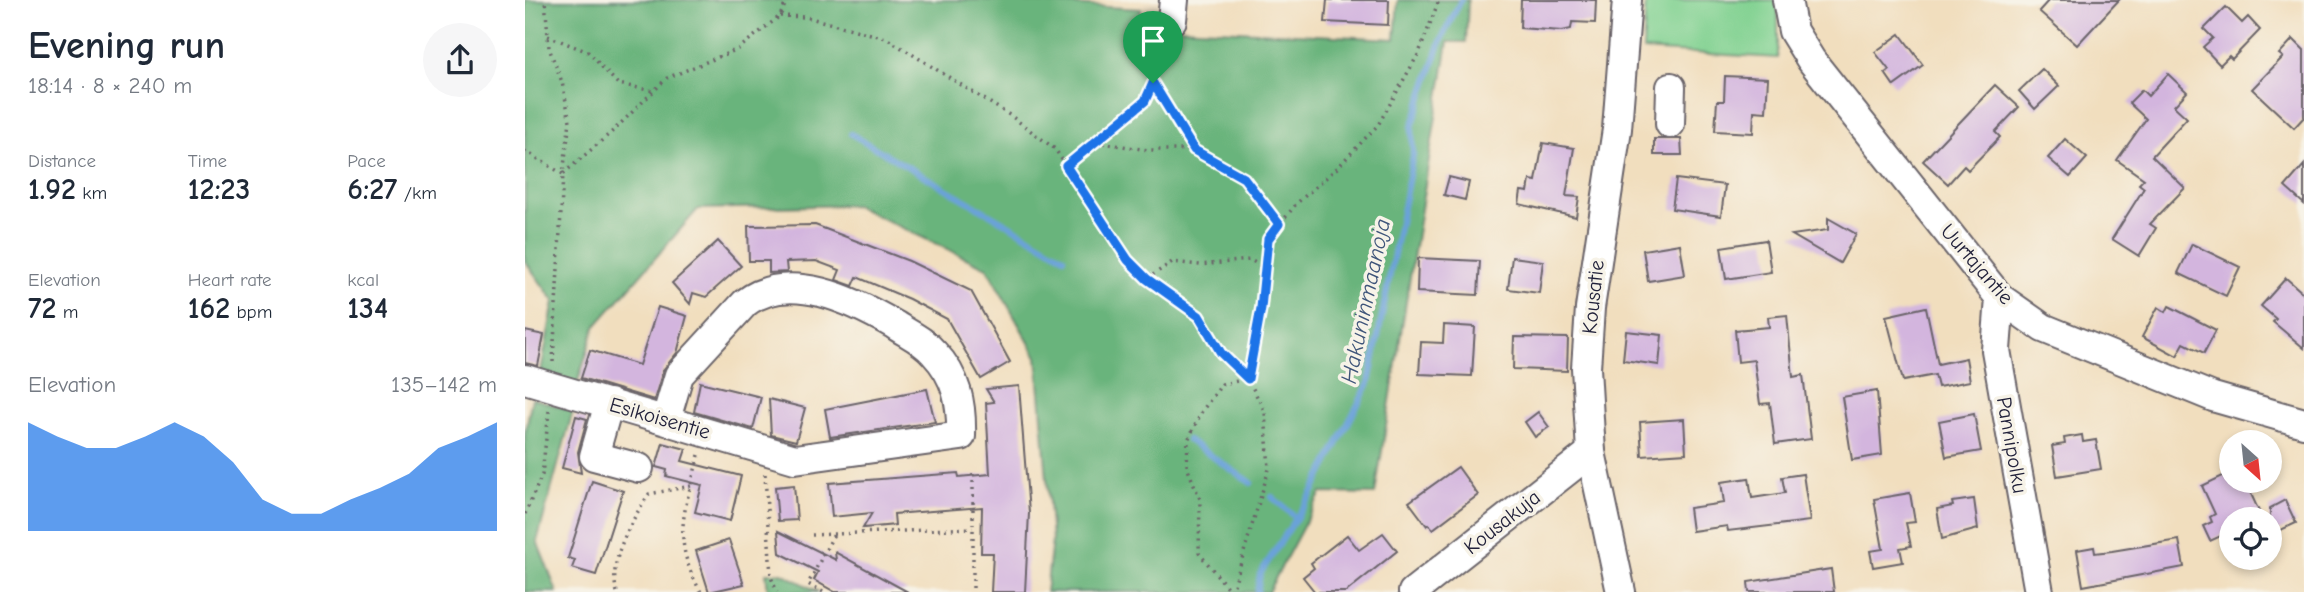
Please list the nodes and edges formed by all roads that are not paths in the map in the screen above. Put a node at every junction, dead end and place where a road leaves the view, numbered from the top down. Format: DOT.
graph roads {
  1 [pos="1627,0"];
  2 [pos="1787,0"];
  3 [pos="1671,87"];
  4 [pos="1670,124"];
  5 [pos="2000,298"];
  6 [pos="538,383"];
  7 [pos="609,403"];
  8 [pos="666,419"];
  9 [pos="2304,423"];
  10 [pos="1591,452"];
  11 [pos="639,468"];
  12 [pos="1413,592"];
  13 [pos="1621,592"];
  14 [pos="2039,592"];
  1 -- 10 [label="street, Kousatie"];
  2 -- 5 [label="street, Uurtajantie"];
  3 -- 4 [label="street"];
  5 -- 9 [label="street, Uurtajantie"];
  5 -- 14 [label="street, Pannipolku"];
  6 -- 7 [label="street, Esikoisentie"];
  7 -- 8 [label="street, Esikoisentie"];
  7 -- 11 [label="street"];
  8 -- 8 [label="street, Esikoisentie"];
  10 -- 12 [label="street, Kousakuja"];
  10 -- 13 [label="street, Kousatie"];
}
